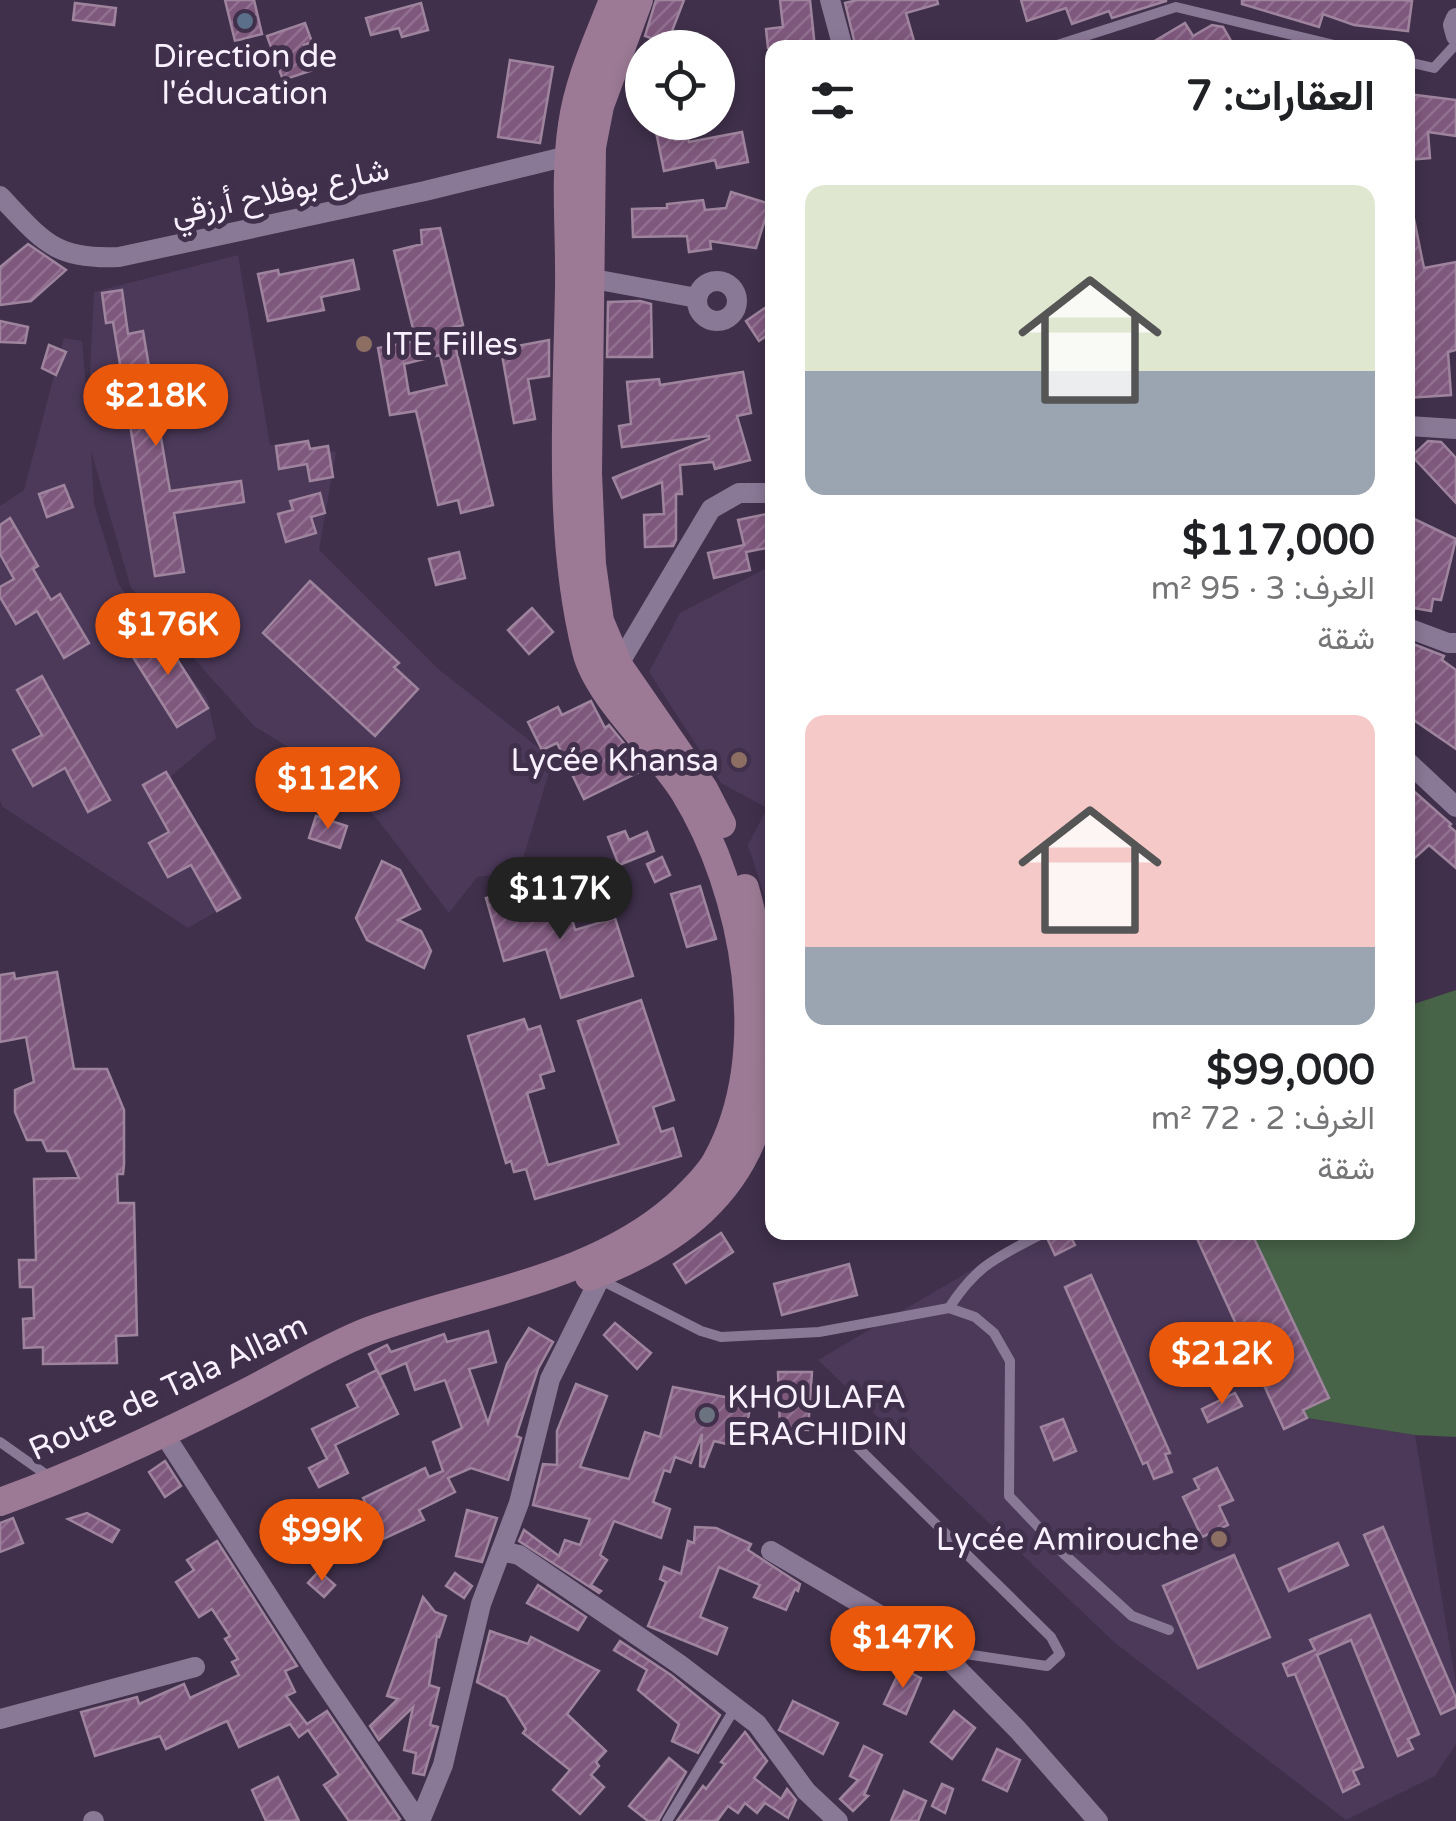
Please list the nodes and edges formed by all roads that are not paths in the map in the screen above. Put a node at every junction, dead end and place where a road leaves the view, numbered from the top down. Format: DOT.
graph roads {
  1 [pos="613,0"];
  2 [pos="640,0"];
  3 [pos="830,0"];
  4 [pos="1456,18"];
  5 [pos="1456,36"];
  6 [pos="841,40"];
  7 [pos="1079,40"];
  8 [pos="1314,40"];
  9 [pos="1456,44"];
  10 [pos="1415,64"];
  11 [pos="581,152"];
  12 [pos="0,196"];
  13 [pos="588,278"];
  14 [pos="697,298"];
  15 [pos="1415,427"];
  16 [pos="1456,430"];
  17 [pos="765,493"];
  18 [pos="1415,631"];
  19 [pos="1456,643"];
  20 [pos="611,676"];
  21 [pos="1415,769"];
  22 [pos="1456,807"];
  23 [pos="1030,1240"];
  24 [pos="604,1268"];
  25 [pos="948,1308"];
  26 [pos="838,1428"];
  27 [pos="164,1434"];
  28 [pos="0,1442"];
  29 [pos="56,1481"];
  30 [pos="0,1502"];
  31 [pos="501,1550"];
  32 [pos="771,1551"];
  33 [pos="1169,1630"];
  34 [pos="939,1650"];
  35 [pos="195,1667"];
  36 [pos="736,1708"];
  37 [pos="0,1719"];
  38 [pos="419,1821"];
  39 [pos="667,1821"];
  40 [pos="838,1821"];
  41 [pos="1098,1821"];
  1 -- 11 [label="main road"];
  2 -- 11 [label="main road"];
  3 -- 6 [label="street"];
  4 -- 5 [label="street"];
  7 -- 8 [label="lane"];
  9 -- 10 [label="lane"];
  11 -- 12 [label="street, شارع بوفلاح أرزقي"];
  11 -- 13 [label="main road"];
  11 -- 20 [label="main road"];
  13 -- 14 [label="street"];
  13 -- 20 [label="main road"];
  15 -- 16 [label="street"];
  17 -- 20 [label="street"];
  18 -- 19 [label="street"];
  20 -- 24 [label="main road, Route de Tala Allam"];
  21 -- 22 [label="street"];
  23 -- 25 [label="lane"];
  24 -- 25 [label="lane"];
  24 -- 27 [label="main road, Route de Tala Allam"];
  24 -- 31 [label="street"];
  25 -- 33 [label="lane"];
  26 -- 34 [label="lane"];
  27 -- 29 [label="main road, Route de Tala Allam"];
  27 -- 38 [label="street"];
  28 -- 29 [label="lane"];
  29 -- 30 [label="main road, Route de Tala Allam"];
  31 -- 36 [label="street"];
  31 -- 38 [label="street"];
  32 -- 34 [label="street"];
  34 -- 41 [label="street"];
  35 -- 37 [label="street"];
  36 -- 39 [label="lane"];
  36 -- 40 [label="street"];
}
